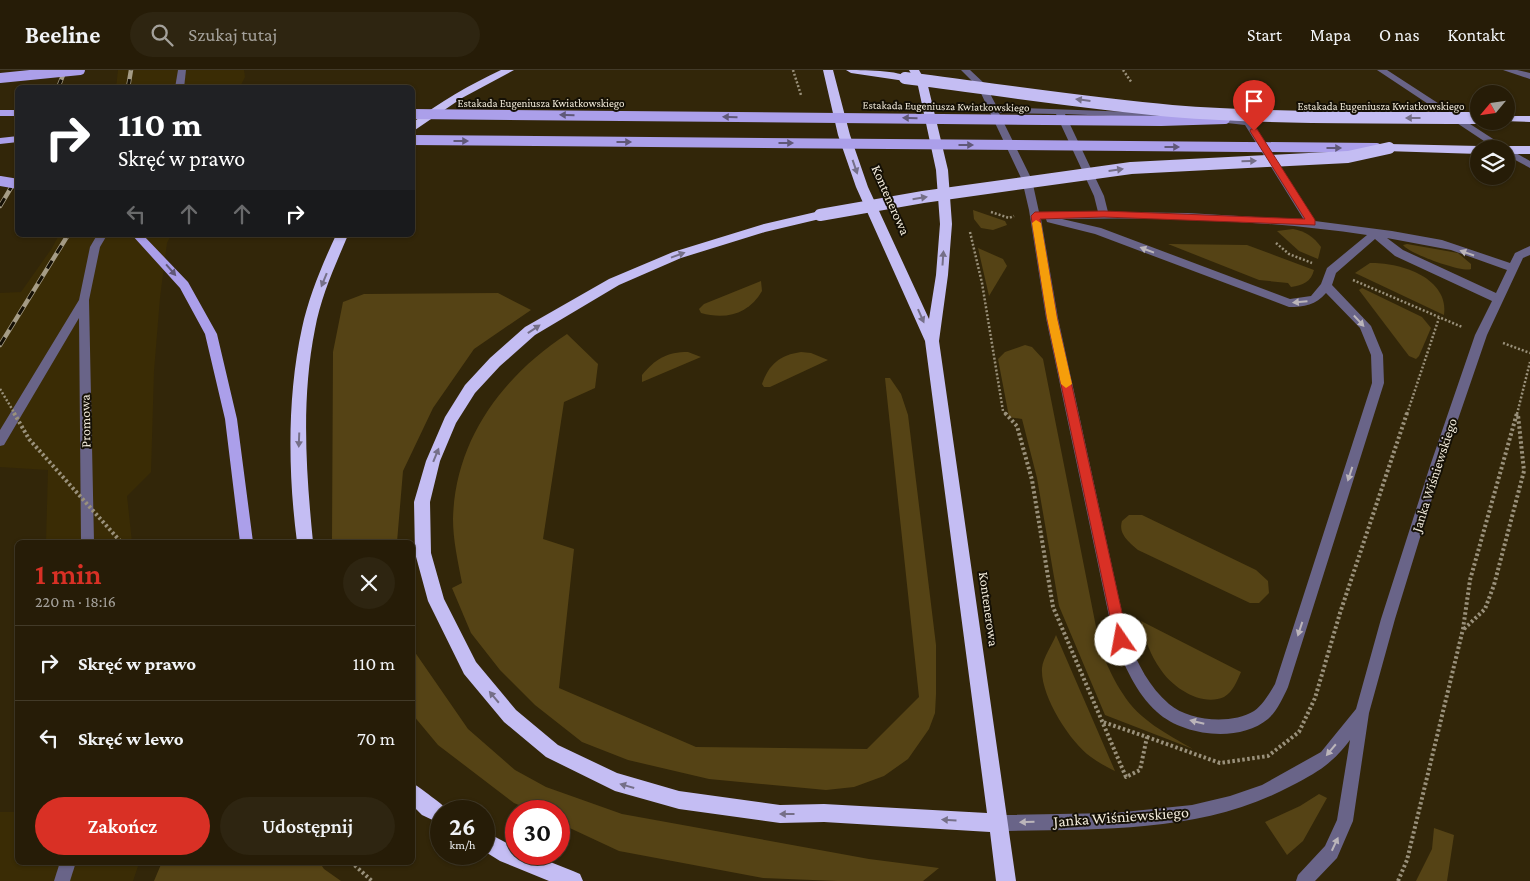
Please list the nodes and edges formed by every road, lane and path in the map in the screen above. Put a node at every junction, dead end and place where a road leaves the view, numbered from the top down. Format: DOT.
graph roads {
  1 [pos="80,70"];
  2 [pos="182,70"];
  3 [pos="509,70"];
  4 [pos="793,70"];
  5 [pos="828,70"];
  6 [pos="851,70"];
  7 [pos="914,70"];
  8 [pos="965,70"];
  9 [pos="1381,70"];
  10 [pos="1507,70"];
  11 [pos="1530,76"];
  12 [pos="0,78"];
  13 [pos="180,85"];
  14 [pos="836,104"];
  15 [pos="994,110"];
  16 [pos="1059,111"];
  17 [pos="0,112"];
  18 [pos="15,113"];
  19 [pos="415,114"];
  20 [pos="1317,117"];
  21 [pos="1470,118"];
  22 [pos="1515,119"];
  23 [pos="1530,119"];
  24 [pos="415,127"];
  25 [pos="0,137"];
  26 [pos="15,138"];
  27 [pos="15,138"];
  28 [pos="415,140"];
  29 [pos="1490,140"];
  30 [pos="0,141"];
  31 [pos="1390,148"];
  32 [pos="1470,150"];
  33 [pos="1515,150"];
  34 [pos="1530,150"];
  35 [pos="1515,156"];
  36 [pos="1530,165"];
  37 [pos="0,181"];
  38 [pos="15,184"];
  39 [pos="1104,214"];
  40 [pos="1035,216"];
  41 [pos="1311,223"];
  42 [pos="970,231"];
  43 [pos="1375,233"];
  44 [pos="101,237"];
  45 [pos="139,237"];
  46 [pos="341,237"];
  47 [pos="1530,250"];
  48 [pos="1513,268"];
  49 [pos="1326,286"];
  50 [pos="1498,299"];
  51 [pos="84,300"];
  52 [pos="932,341"];
  53 [pos="1530,362"];
  54 [pos="0,389"];
  55 [pos="1517,413"];
  56 [pos="0,441"];
  57 [pos="87,540"];
  58 [pos="119,540"];
  59 [pos="247,540"];
  60 [pos="305,540"];
  61 [pos="1463,629"];
  62 [pos="1362,713"];
  63 [pos="1103,722"];
  64 [pos="415,795"];
  65 [pos="430,809"];
  66 [pos="998,823"];
  67 [pos="495,847"];
  68 [pos="67,865"];
  69 [pos="354,865"];
  70 [pos="1399,880"];
  71 [pos="62,881"];
  72 [pos="372,881"];
  73 [pos="573,881"];
  74 [pos="1006,881"];
  75 [pos="1304,881"];
  1 -- 12 [label="main road, bridge"];
  2 -- 13 [label="street"];
  3 -- 24 [label="highway"];
  4 -- 14 [label="path"];
  5 -- 14 [label="highway, Kontenerowa"];
  20 -- 6 [label="highway, one-way, bridge"];
  52 -- 7 [label="highway, Kontenerowa, one-way"];
  8 -- 15 [label="street"];
  9 -- 29 [label="street"];
  10 -- 11 [label="street"];
  14 -- 52 [label="highway, Kontenerowa, one-way"];
  15 -- 16 [label="street"];
  15 -- 40 [label="street"];
  16 -- 39 [label="street"];
  16 -- 41 [label="street"];
  17 -- 18 [label="main road"];
  20 -- 19 [label="main road, Estakada Eugeniusza Kwiatkowskiego, one-way, bridge"];
  21 -- 20 [label="highway, Estakada Eugeniusza Kwiatkowskiego, one-way, bridge"];
  22 -- 23 [label="highway"];
  25 -- 26 [label="main road"];
  27 -- 30 [label="main road"];
  28 -- 31 [label="main road, one-way, bridge"];
  31 -- 32 [label="highway"];
  66 -- 31 [label="highway, one-way, bridge"];
  33 -- 34 [label="highway"];
  35 -- 36 [label="street"];
  37 -- 38 [label="main road, bridge"];
  39 -- 40 [label="street"];
  39 -- 41 [label="street"];
  49 -- 40 [label="street, one-way"];
  49 -- 40 [label="street, one-way"];
  41 -- 43 [label="street"];
  42 -- 63 [label="path"];
  48 -- 43 [label="street, one-way"];
  43 -- 49 [label="street"];
  43 -- 50 [label="street"];
  44 -- 51 [label="street, Promowa"];
  45 -- 59 [label="main road, one-way"];
  46 -- 60 [label="highway, one-way"];
  47 -- 48 [label="street, Janka Wiśniewskiego"];
  48 -- 50 [label="street, Janka Wiśniewskiego"];
  50 -- 62 [label="street, Janka Wiśniewskiego"];
  51 -- 56 [label="street, Promowa"];
  51 -- 57 [label="street, Promowa"];
  52 -- 66 [label="highway, Kontenerowa"];
  53 -- 55 [label="path"];
  54 -- 58 [label="path, bridge"];
  55 -- 61 [label="path"];
  55 -- 61 [label="path"];
  61 -- 70 [label="path"];
  62 -- 66 [label="street, Janka Wiśniewskiego, one-way"];
  75 -- 62 [label="street, Janka Wiśniewskiego, one-way"];
  63 -- 63 [label="path"];
  64 -- 65 [label="highway"];
  66 -- 74 [label="highway, Kontenerowa"];
  67 -- 73 [label="highway"];
  68 -- 71 [label="street"];
  69 -- 72 [label="path"];
}
